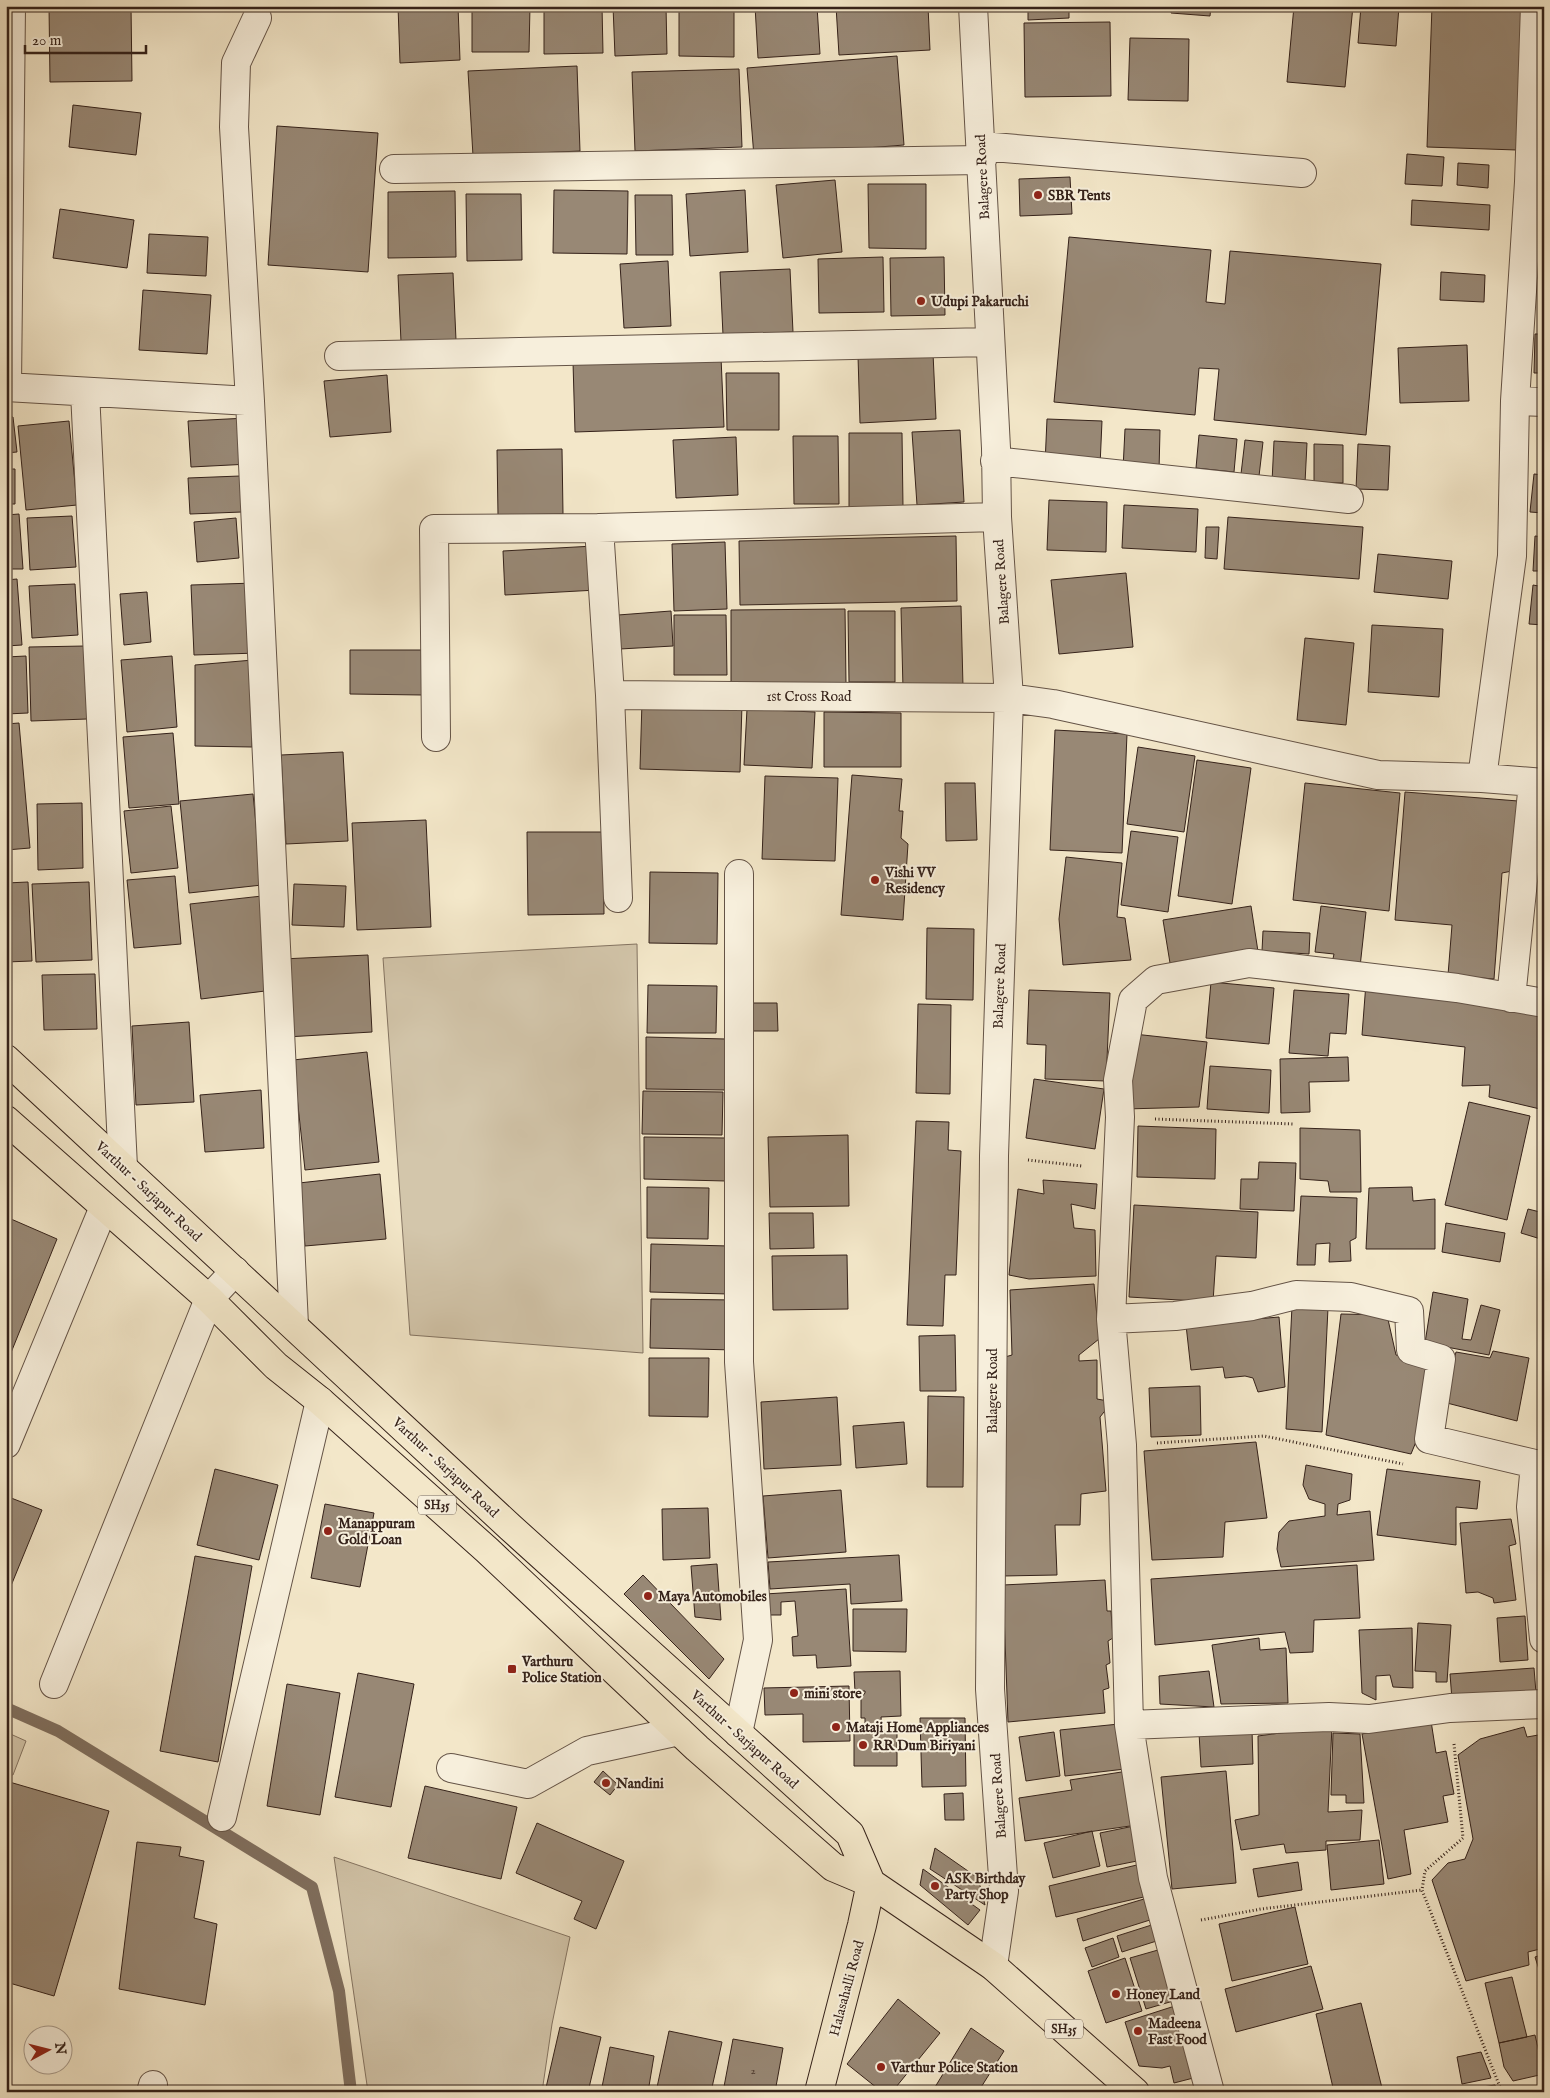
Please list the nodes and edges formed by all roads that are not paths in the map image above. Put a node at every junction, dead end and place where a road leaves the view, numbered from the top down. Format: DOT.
graph roads {
  1 [pos="10,6"];
  2 [pos="973,6"];
  3 [pos="1535,6"];
  4 [pos="257,18"];
  5 [pos="981,153"];
  6 [pos="394,169"];
  7 [pos="1302,173"];
  8 [pos="989,342"];
  9 [pos="340,356"];
  10 [pos="7,387"];
  11 [pos="86,392"];
  12 [pos="250,401"];
  13 [pos="1515,401"];
  14 [pos="1544,402"];
  15 [pos="995,461"];
  16 [pos="1350,499"];
  17 [pos="997,517"];
  18 [pos="599,528"];
  19 [pos="610,695"];
  20 [pos="1008,698"];
  21 [pos="436,738"];
  22 [pos="1482,778"];
  23 [pos="1538,783"];
  24 [pos="739,874"];
  25 [pos="618,898"];
  26 [pos="1512,998"];
  27 [pos="1544,1003"];
  28 [pos="6,1059"];
  29 [pos="6,1120"];
  30 [pos="123,1167"];
  31 [pos="104,1207"];
  32 [pos="235,1271"];
  33 [pos="209,1300"];
  34 [pos="1111,1319"];
  35 [pos="294,1326"];
  36 [pos="320,1401"];
  37 [pos="6,1444"];
  38 [pos="1539,1465"];
  39 [pos="1544,1639"];
  40 [pos="54,1684"];
  41 [pos="1544,1704"];
  42 [pos="1129,1725"];
  43 [pos="679,1731"];
  44 [pos="738,1733"];
  45 [pos="451,1768"];
  46 [pos="222,1817"];
  47 [pos="871,1883"];
  48 [pos="993,1966"];
  49 [pos="819,2092"];
  50 [pos="1135,2092"];
  51 [pos="1210,2092"];
  1 -- 10 [label="street"];
  2 -- 5 [label="street, Balagere Road"];
  3 -- 13 [label="street"];
  4 -- 12 [label="street"];
  5 -- 6 [label="street"];
  5 -- 7 [label="street"];
  5 -- 8 [label="street, Balagere Road"];
  8 -- 9 [label="street"];
  8 -- 15 [label="street, Balagere Road"];
  10 -- 11 [label="street"];
  11 -- 12 [label="street"];
  11 -- 30 [label="street"];
  12 -- 35 [label="street"];
  13 -- 14 [label="street"];
  13 -- 22 [label="street"];
  15 -- 16 [label="street"];
  15 -- 17 [label="street, Balagere Road"];
  17 -- 18 [label="street"];
  17 -- 20 [label="street, Balagere Road"];
  18 -- 19 [label="street"];
  18 -- 21 [label="street"];
  19 -- 20 [label="street, 1st Cross Road"];
  19 -- 25 [label="street"];
  20 -- 22 [label="street, 1st Cross Road"];
  20 -- 48 [label="street, Balagere Road"];
  22 -- 23 [label="street, 1st Cross Road"];
  23 -- 26 [label="street"];
  24 -- 44 [label="street"];
  26 -- 27 [label="street"];
  26 -- 34 [label="street"];
  28 -- 30 [label="main road, Varthur - Sarjapur Road"];
  29 -- 31 [label="main road, SH35"];
  30 -- 32 [label="main road, Varthur - Sarjapur Road"];
  31 -- 33 [label="main road, SH35"];
  31 -- 37 [label="street"];
  32 -- 33 [label="street"];
  32 -- 35 [label="main road, Varthur - Sarjapur Road"];
  33 -- 36 [label="main road, SH35"];
  33 -- 40 [label="street"];
  34 -- 38 [label="street"];
  34 -- 42 [label="street"];
  35 -- 44 [label="main road, Varthur - Sarjapur Road"];
  36 -- 43 [label="main road, SH35"];
  36 -- 46 [label="street"];
  38 -- 39 [label="street"];
  41 -- 42 [label="street"];
  42 -- 51 [label="street"];
  43 -- 45 [label="street"];
  43 -- 47 [label="main road, SH35"];
  44 -- 47 [label="main road, Varthur - Sarjapur Road"];
  47 -- 48 [label="main road, SH35"];
  47 -- 49 [label="main road, Halasahalli Road"];
  48 -- 50 [label="main road, SH35"];
}
